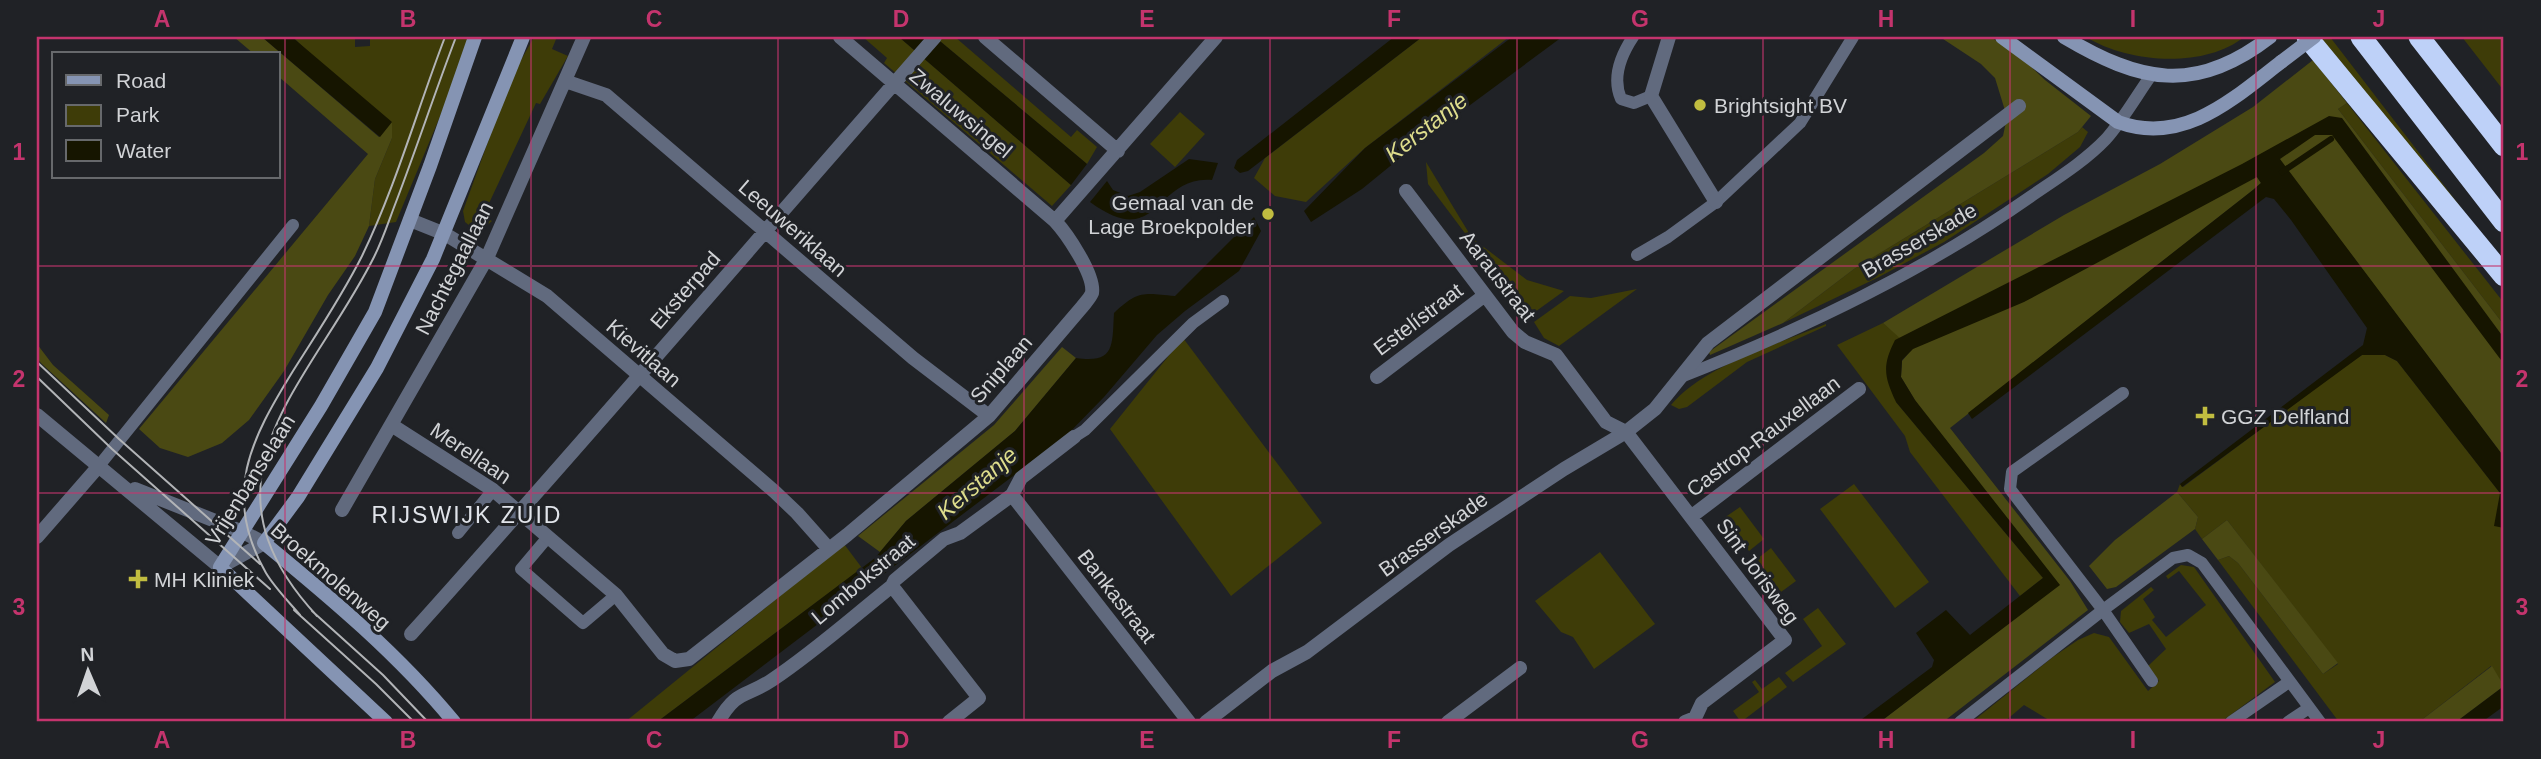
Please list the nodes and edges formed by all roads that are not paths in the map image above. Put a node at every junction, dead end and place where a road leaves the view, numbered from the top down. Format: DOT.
graph roads {
  1 [pos="475,37"];
  2 [pos="523,37"];
  3 [pos="584,37"];
  4 [pos="840,37"];
  5 [pos="935,37"];
  6 [pos="985,37"];
  7 [pos="1216,37"];
  8 [pos="1633,37"];
  9 [pos="1669,37"];
  10 [pos="1853,37"];
  11 [pos="2002,37"];
  12 [pos="2064,37"];
  13 [pos="2307,37"];
  14 [pos="2314,37"];
  15 [pos="2361,37"];
  16 [pos="2419,37"];
  17 [pos="2267,39"];
  18 [pos="2152,74"];
  19 [pos="565,82"];
  20 [pos="893,84"];
  21 [pos="1651,96"];
  22 [pos="2019,106"];
  23 [pos="2118,122"];
  24 [pos="2504,146"];
  25 [pos="1118,150"];
  26 [pos="1406,191"];
  27 [pos="1716,202"];
  28 [pos="410,220"];
  29 [pos="1055,221"];
  30 [pos="2504,222"];
  31 [pos="293,225"];
  32 [pos="765,231"];
  33 [pos="445,234"];
  34 [pos="1637,255"];
  35 [pos="487,258"];
  36 [pos="2504,276"];
  37 [pos="1485,295"];
  38 [pos="1223,301"];
  39 [pos="638,375"];
  40 [pos="1377,377"];
  41 [pos="1681,377"];
  42 [pos="1859,389"];
  43 [pos="2123,393"];
  44 [pos="37,415"];
  45 [pos="989,416"];
  46 [pos="393,426"];
  47 [pos="1626,432"];
  48 [pos="1074,437"];
  49 [pos="98,467"];
  50 [pos="118,481"];
  51 [pos="493,490"];
  52 [pos="1012,495"];
  53 [pos="342,510"];
  54 [pos="520,513"];
  55 [pos="1692,516"];
  56 [pos="243,532"];
  57 [pos="458,533"];
  58 [pos="37,537"];
  59 [pos="548,537"];
  60 [pos="264,543"];
  61 [pos="829,549"];
  62 [pos="220,567"];
  63 [pos="892,586"];
  64 [pos="616,595"];
  65 [pos="2103,610"];
  66 [pos="411,634"];
  67 [pos="675,662"];
  68 [pos="1520,667"];
  69 [pos="2152,681"];
  70 [pos="2289,682"];
  71 [pos="2309,708"];
  72 [pos="1692,721"];
  73 [pos="386,722"];
  74 [pos="454,722"];
  75 [pos="718,722"];
  76 [pos="949,722"];
  77 [pos="1189,722"];
  78 [pos="1206,722"];
  79 [pos="1448,722"];
  80 [pos="1960,722"];
  81 [pos="2231,722"];
  82 [pos="2288,722"];
  83 [pos="2320,722"];
  1 -- 28 [label="main road, Vrijenbanselaan"];
  2 -- 33 [label="main road, Vrijenbanselaan"];
  3 -- 19 [label="street, Nachtegaallaan"];
  4 -- 20 [label="street, Zwaluwsingel"];
  5 -- 20 [label="street, Eksterpad"];
  6 -- 25 [label="street"];
  7 -- 25 [label="street"];
  8 -- 21 [label="lane"];
  9 -- 21 [label="street"];
  10 -- 27 [label="lane"];
  11 -- 23 [label="main road"];
  12 -- 18 [label="main road"];
  13 -- 36 [label="highway"];
  14 -- 23 [label="main road, bridge"];
  15 -- 30 [label="highway"];
  16 -- 24 [label="highway"];
  17 -- 18 [label="main road"];
  18 -- 23 [label="lane, Brasserskade"];
  19 -- 32 [label="street, Leeuweriklaan"];
  19 -- 35 [label="street, Nachtegaallaan"];
  20 -- 29 [label="street, Zwaluwsingel"];
  20 -- 32 [label="street, Eksterpad"];
  21 -- 27 [label="street"];
  22 -- 41 [label="street, Brasserskade"];
  23 -- 41 [label="lane, Brasserskade"];
  25 -- 29 [label="street"];
  26 -- 37 [label="street, Aaraustraat"];
  27 -- 34 [label="lane"];
  28 -- 33 [label="street, Kievitlaan"];
  28 -- 56 [label="main road, Vrijenbanselaan"];
  29 -- 45 [label="street, Sniplaan"];
  31 -- 49 [label="lane"];
  32 -- 39 [label="street, Eksterpad"];
  32 -- 45 [label="street, Leeuweriklaan"];
  33 -- 35 [label="street, Kievitlaan"];
  33 -- 60 [label="main road, Vrijenbanselaan"];
  35 -- 39 [label="street, Kievitlaan"];
  35 -- 46 [label="street, Nachtegaallaan"];
  37 -- 40 [label="street, Estelístraat"];
  37 -- 47 [label="street, Aaraustraat"];
  38 -- 48 [label="lane, Lombokstraat"];
  39 -- 54 [label="street, Eksterpad"];
  39 -- 61 [label="street, Kievitlaan"];
  41 -- 47 [label="street, Brasserskade"];
  42 -- 55 [label="street, Castrop-Rauxellaan"];
  43 -- 65 [label="lane"];
  44 -- 49 [label="street, Broekmolenweg"];
  45 -- 61 [label="street, Sniplaan"];
  46 -- 51 [label="street, Merellaan"];
  46 -- 53 [label="street, Nachtegaallaan"];
  47 -- 55 [label="street, Sint Jorisweg"];
  47 -- 78 [label="street, Brasserskade"];
  48 -- 52 [label="street, Lombokstraat"];
  49 -- 50 [label="street, Broekmolenweg"];
  49 -- 58 [label="street"];
  50 -- 56 [label="street, Broekmolenweg"];
  50 -- 62 [label="street, Broekmolenweg"];
  51 -- 54 [label="street, Merellaan"];
  51 -- 57 [label="lane"];
  52 -- 63 [label="street, Lombokstraat"];
  52 -- 77 [label="street, Bankastraat"];
  54 -- 59 [label="street, Merellaan"];
  54 -- 66 [label="street, Eksterpad"];
  55 -- 72 [label="street, Sint Jorisweg"];
  56 -- 60 [label="street, Broekmolenweg"];
  56 -- 62 [label="main road, Vrijenbanselaan"];
  59 -- 64 [label="street, Merellaan"];
  59 -- 64 [label="lane"];
  60 -- 62 [label="street, Vrijenbanselaan"];
  60 -- 74 [label="main road, Broekmolenweg"];
  61 -- 67 [label="street, Sniplaan"];
  62 -- 73 [label="main road, Broekmolenweg"];
  63 -- 75 [label="street, Lombokstraat"];
  63 -- 76 [label="street"];
  64 -- 67 [label="street, Merellaan"];
  65 -- 69 [label="lane"];
  65 -- 70 [label="lane"];
  65 -- 80 [label="lane"];
  68 -- 79 [label="street"];
  70 -- 71 [label="lane"];
  70 -- 81 [label="lane"];
  71 -- 82 [label="lane"];
  71 -- 83 [label="lane"];
}
